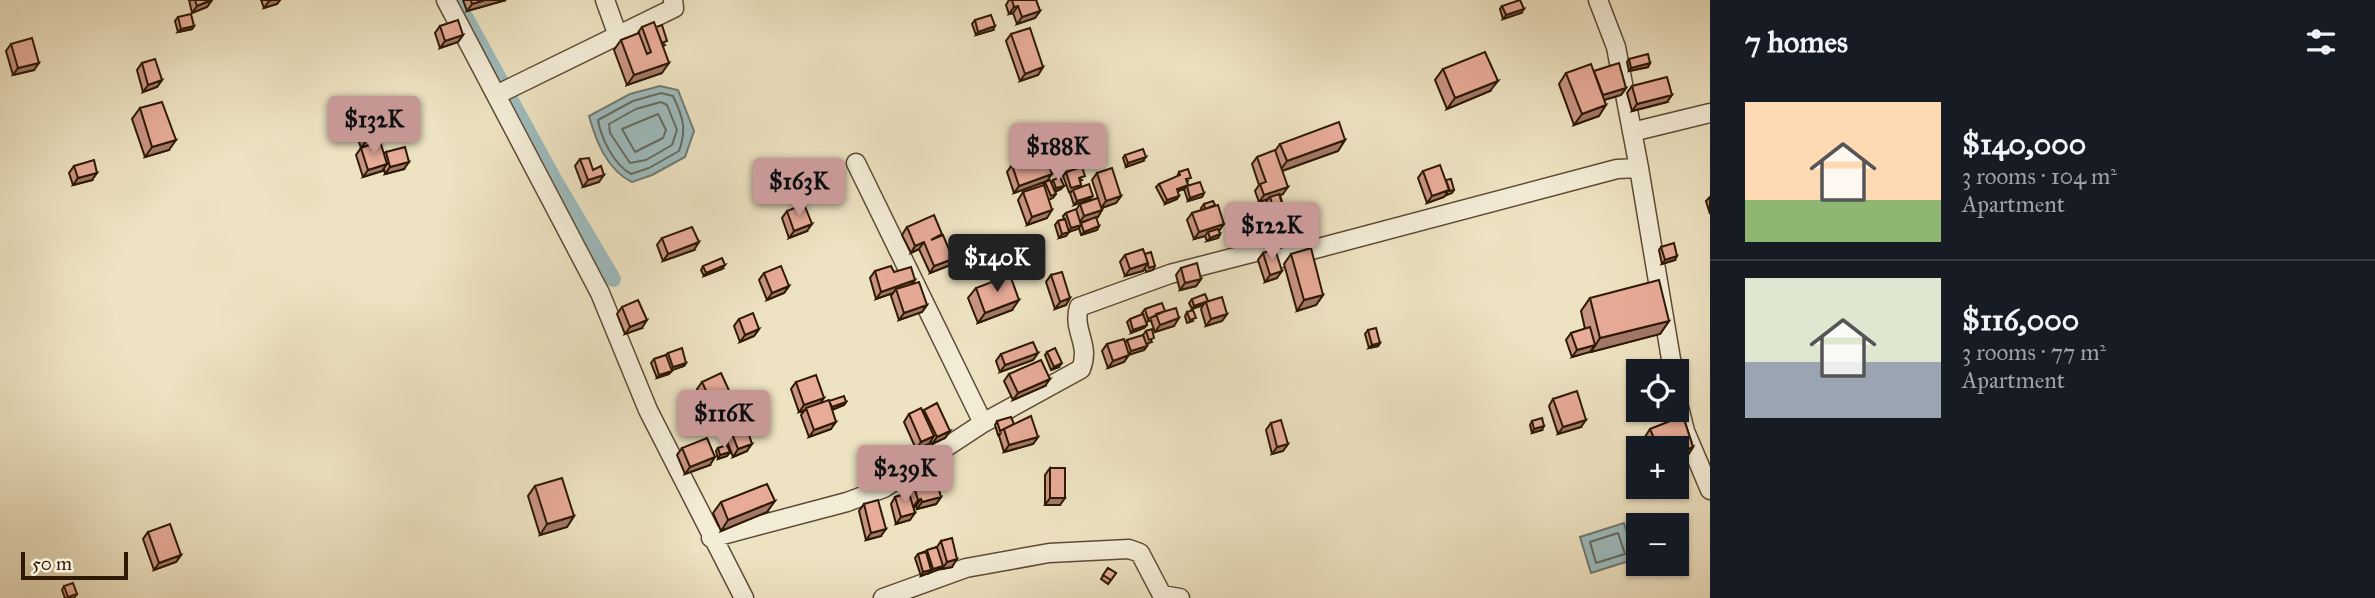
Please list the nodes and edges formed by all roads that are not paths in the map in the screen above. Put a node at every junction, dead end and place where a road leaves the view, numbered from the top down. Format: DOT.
graph roads {
  1 [pos="446,0"];
  2 [pos="605,0"];
  3 [pos="673,0"];
  4 [pos="1598,0"];
  5 [pos="618,36"];
  6 [pos="498,94"];
  7 [pos="1710,113"];
  8 [pos="1632,132"];
  9 [pos="856,163"];
  10 [pos="1639,168"];
  11 [pos="1671,359"];
  12 [pos="1683,422"];
  13 [pos="983,423"];
  14 [pos="1710,490"];
  15 [pos="711,538"];
  16 [pos="744,598"];
  17 [pos="883,598"];
  18 [pos="1180,598"];
  1 -- 15 [label="street"];
  2 -- 5 [label="street"];
  3 -- 5 [label="street"];
  4 -- 8 [label="street"];
  5 -- 6 [label="street"];
  7 -- 8 [label="street"];
  8 -- 10 [label="street"];
  9 -- 13 [label="street"];
  10 -- 11 [label="street"];
  10 -- 13 [label="street"];
  12 -- 14 [label="street"];
  13 -- 15 [label="street"];
  15 -- 16 [label="street"];
  17 -- 18 [label="street"];
}
